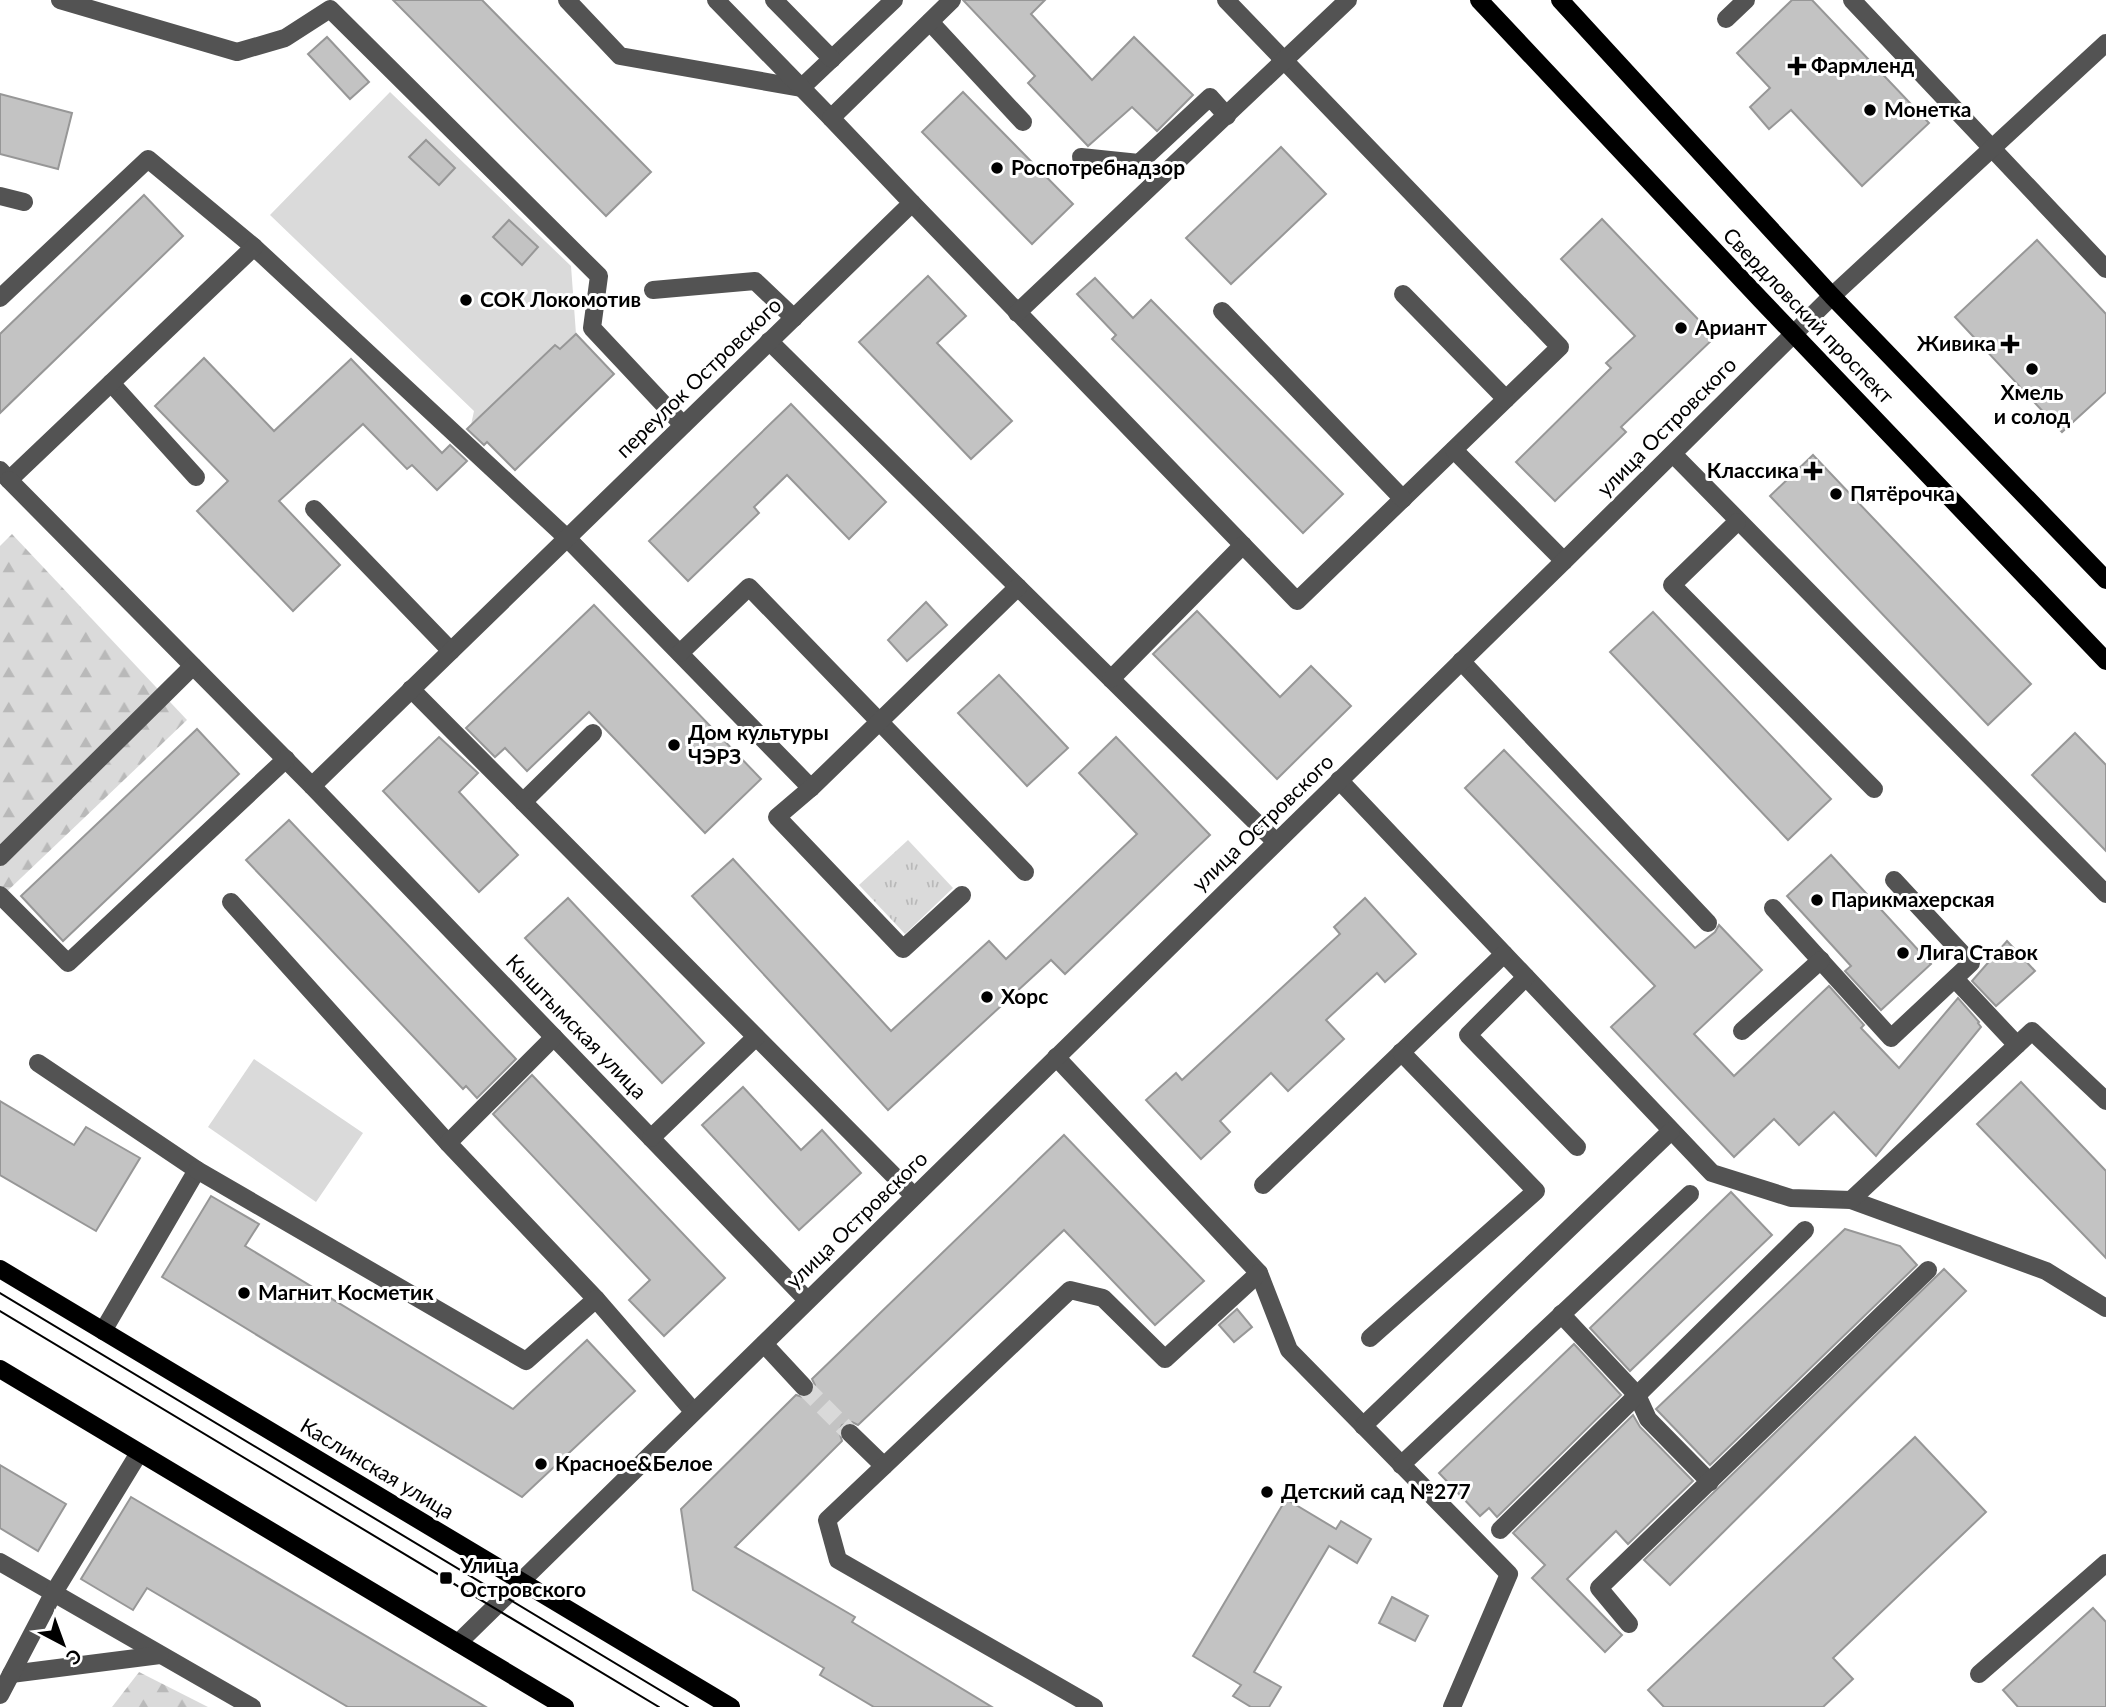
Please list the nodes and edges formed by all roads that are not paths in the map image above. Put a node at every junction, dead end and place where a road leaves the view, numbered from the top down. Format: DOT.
graph roads {
  1 [pos="60,0"];
  2 [pos="567,0"];
  3 [pos="716,0"];
  4 [pos="774,0"];
  5 [pos="894,0"];
  6 [pos="952,0"];
  7 [pos="1226,0"];
  8 [pos="1348,0"];
  9 [pos="1479,0"];
  10 [pos="1560,0"];
  11 [pos="1746,0"];
  12 [pos="1852,0"];
  13 [pos="1726,19"];
  14 [pos="930,22"];
  15 [pos="2106,43"];
  16 [pos="832,59"];
  17 [pos="1285,62"];
  18 [pos="801,88"];
  19 [pos="1227,116"];
  20 [pos="831,118"];
  21 [pos="1023,122"];
  22 [pos="1993,149"];
  23 [pos="1081,157"];
  24 [pos="0,196"];
  25 [pos="24,202"];
  26 [pos="912,202"];
  27 [pos="254,247"];
  28 [pos="2106,269"];
  29 [pos="653,290"];
  30 [pos="1403,294"];
  31 [pos="1832,296"];
  32 [pos="0,298"];
  33 [pos="1222,311"];
  34 [pos="1017,313"];
  35 [pos="793,318"];
  36 [pos="1793,334"];
  37 [pos="769,341"];
  38 [pos="111,383"];
  39 [pos="1506,400"];
  40 [pos="683,425"];
  41 [pos="1454,450"];
  42 [pos="1673,454"];
  43 [pos="4,475"];
  44 [pos="196,477"];
  45 [pos="1403,499"];
  46 [pos="314,509"];
  47 [pos="1737,522"];
  48 [pos="567,538"];
  49 [pos="1243,545"];
  50 [pos="1564,561"];
  51 [pos="2106,580"];
  52 [pos="1018,587"];
  53 [pos="451,651"];
  54 [pos="680,653"];
  55 [pos="1461,661"];
  56 [pos="2106,661"];
  57 [pos="193,666"];
  58 [pos="1111,679"];
  59 [pos="411,689"];
  60 [pos="880,722"];
  61 [pos="593,733"];
  62 [pos="286,759"];
  63 [pos="1339,780"];
  64 [pos="312,786"];
  65 [pos="811,788"];
  66 [pos="1874,789"];
  67 [pos="523,802"];
  68 [pos="1276,842"];
  69 [pos="0,857"];
  70 [pos="1025,872"];
  71 [pos="1894,880"];
  72 [pos="2106,894"];
  73 [pos="0,895"];
  74 [pos="962,895"];
  75 [pos="231,902"];
  76 [pos="1773,908"];
  77 [pos="1709,923"];
  78 [pos="1504,954"];
  79 [pos="1821,960"];
  80 [pos="1526,977"];
  81 [pos="1955,979"];
  82 [pos="1742,1031"];
  83 [pos="554,1037"];
  84 [pos="756,1037"];
  85 [pos="2017,1045"];
  86 [pos="1401,1052"];
  87 [pos="1056,1057"];
  88 [pos="38,1063"];
  89 [pos="2106,1101"];
  90 [pos="1671,1131"];
  91 [pos="651,1138"];
  92 [pos="448,1143"];
  93 [pos="1577,1147"];
  94 [pos="197,1170"];
  95 [pos="1263,1185"];
  96 [pos="1690,1194"];
  97 [pos="914,1196"];
  98 [pos="1851,1200"];
  99 [pos="1805,1230"];
  100 [pos="0,1269"];
  101 [pos="1928,1270"];
  102 [pos="1259,1273"];
  103 [pos="596,1300"];
  104 [pos="807,1300"];
  105 [pos="2106,1308"];
  106 [pos="1561,1314"];
  107 [pos="103,1331"];
  108 [pos="1370,1338"];
  109 [pos="764,1344"];
  110 [pos="0,1369"];
  111 [pos="804,1387"];
  112 [pos="1637,1395"];
  113 [pos="693,1410"];
  114 [pos="1363,1426"];
  115 [pos="850,1433"];
  116 [pos="139,1452"];
  117 [pos="1401,1465"];
  118 [pos="884,1466"];
  119 [pos="1710,1482"];
  120 [pos="1500,1530"];
  121 [pos="0,1562"];
  122 [pos="2106,1563"];
  123 [pos="520,1581"];
  124 [pos="53,1594"];
  125 [pos="1629,1624"];
  126 [pos="457,1643"];
  127 [pos="160,1656"];
  128 [pos="11,1674"];
  129 [pos="1979,1674"];
  130 [pos="0,1695"];
  131 [pos="252,1707"];
  132 [pos="565,1707"];
  133 [pos="731,1707"];
  134 [pos="1094,1707"];
  135 [pos="1452,1707"];
  1 -- 40 [label="street"];
  2 -- 18 [label="street"];
  3 -- 18 [label="street"];
  4 -- 16 [label="street"];
  5 -- 16 [label="street"];
  6 -- 14 [label="street"];
  7 -- 17 [label="street"];
  8 -- 17 [label="street"];
  9 -- 36 [label="main road, Свердловский проспект"];
  10 -- 31 [label="main road, Свердловский проспект"];
  11 -- 13 [label="street"];
  12 -- 22 [label="street"];
  14 -- 20 [label="street"];
  14 -- 21 [label="street"];
  15 -- 22 [label="street, улица Островского"];
  16 -- 18 [label="street"];
  17 -- 19 [label="street"];
  17 -- 39 [label="street"];
  18 -- 20 [label="street"];
  19 -- 23 [label="street"];
  19 -- 34 [label="street"];
  20 -- 26 [label="street"];
  22 -- 28 [label="street"];
  22 -- 31 [label="street, улица Островского"];
  24 -- 25 [label="street"];
  26 -- 34 [label="street"];
  26 -- 35 [label="street, переулок Островского"];
  27 -- 32 [label="street"];
  27 -- 38 [label="street"];
  27 -- 48 [label="street"];
  29 -- 35 [label="street"];
  30 -- 39 [label="street"];
  31 -- 36 [label="street, улица Островского"];
  31 -- 51 [label="main road, Свердловский проспект"];
  33 -- 45 [label="street"];
  34 -- 49 [label="street"];
  35 -- 37 [label="street, переулок Островского"];
  36 -- 42 [label="street, улица Островского"];
  36 -- 56 [label="main road, Свердловский проспект"];
  37 -- 40 [label="street, переулок Островского"];
  37 -- 52 [label="street"];
  38 -- 43 [label="street"];
  38 -- 44 [label="street"];
  39 -- 41 [label="street"];
  40 -- 48 [label="street, переулок Островского"];
  41 -- 45 [label="street"];
  41 -- 50 [label="street"];
  42 -- 47 [label="street"];
  42 -- 50 [label="street, улица Островского"];
  43 -- 57 [label="street, Кыштымская улица"];
  45 -- 49 [label="street"];
  46 -- 53 [label="street"];
  47 -- 66 [label="street"];
  47 -- 72 [label="street"];
  48 -- 53 [label="street, переулок Островского"];
  48 -- 54 [label="street"];
  49 -- 58 [label="street"];
  50 -- 55 [label="street, улица Островского"];
  52 -- 58 [label="street"];
  52 -- 60 [label="street"];
  53 -- 59 [label="street, переулок Островского"];
  54 -- 60 [label="street"];
  54 -- 65 [label="street"];
  55 -- 63 [label="street, улица Островского"];
  55 -- 77 [label="street"];
  57 -- 62 [label="street, Кыштымская улица"];
  57 -- 69 [label="street"];
  58 -- 68 [label="street"];
  59 -- 64 [label="street, переулок Островского"];
  59 -- 67 [label="street"];
  60 -- 65 [label="street"];
  60 -- 70 [label="street"];
  61 -- 67 [label="street"];
  62 -- 64 [label="street, Кыштымская улица"];
  62 -- 73 [label="street"];
  63 -- 68 [label="street, улица Островского"];
  63 -- 78 [label="street"];
  64 -- 83 [label="street, Кыштымская улица"];
  65 -- 74 [label="street"];
  67 -- 84 [label="street"];
  68 -- 87 [label="street, улица Островского"];
  71 -- 81 [label="street"];
  75 -- 92 [label="street"];
  76 -- 79 [label="street"];
  78 -- 80 [label="street"];
  78 -- 86 [label="street"];
  79 -- 81 [label="street"];
  79 -- 82 [label="street"];
  80 -- 90 [label="street"];
  80 -- 93 [label="street"];
  81 -- 85 [label="street"];
  83 -- 91 [label="street, Кыштымская улица"];
  83 -- 92 [label="street"];
  84 -- 91 [label="street"];
  84 -- 97 [label="street"];
  85 -- 89 [label="street"];
  85 -- 98 [label="street"];
  86 -- 95 [label="street"];
  86 -- 108 [label="street"];
  87 -- 97 [label="street, улица Островского"];
  87 -- 102 [label="street"];
  88 -- 94 [label="street"];
  90 -- 98 [label="street"];
  90 -- 114 [label="street"];
  91 -- 104 [label="street, Кыштымская улица"];
  92 -- 103 [label="street"];
  94 -- 103 [label="street"];
  94 -- 107 [label="street"];
  96 -- 106 [label="street"];
  97 -- 104 [label="street, улица Островского"];
  98 -- 105 [label="street"];
  99 -- 112 [label="street"];
  100 -- 107 [label="main road, Каслинская улица"];
  101 -- 119 [label="street"];
  102 -- 114 [label="street"];
  102 -- 118 [label="street"];
  103 -- 113 [label="street"];
  104 -- 109 [label="street, улица Островского"];
  106 -- 112 [label="street"];
  106 -- 117 [label="street"];
  107 -- 123 [label="main road, Каслинская улица"];
  109 -- 111 [label="street"];
  109 -- 113 [label="street, улица Островского"];
  110 -- 116 [label="main road"];
  112 -- 119 [label="street"];
  112 -- 120 [label="street"];
  113 -- 123 [label="street, улица Островского"];
  114 -- 117 [label="street"];
  115 -- 118 [label="street"];
  116 -- 124 [label="street"];
  116 -- 126 [label="main road"];
  117 -- 135 [label="street"];
  118 -- 134 [label="street"];
  119 -- 125 [label="street"];
  121 -- 124 [label="street"];
  122 -- 129 [label="street"];
  123 -- 126 [label="street, улица Островского"];
  123 -- 133 [label="main road, Каслинская улица"];
  124 -- 127 [label="street"];
  124 -- 128 [label="street"];
  126 -- 132 [label="main road"];
  127 -- 128 [label="street"];
  127 -- 131 [label="street"];
  128 -- 130 [label="street"];
}
